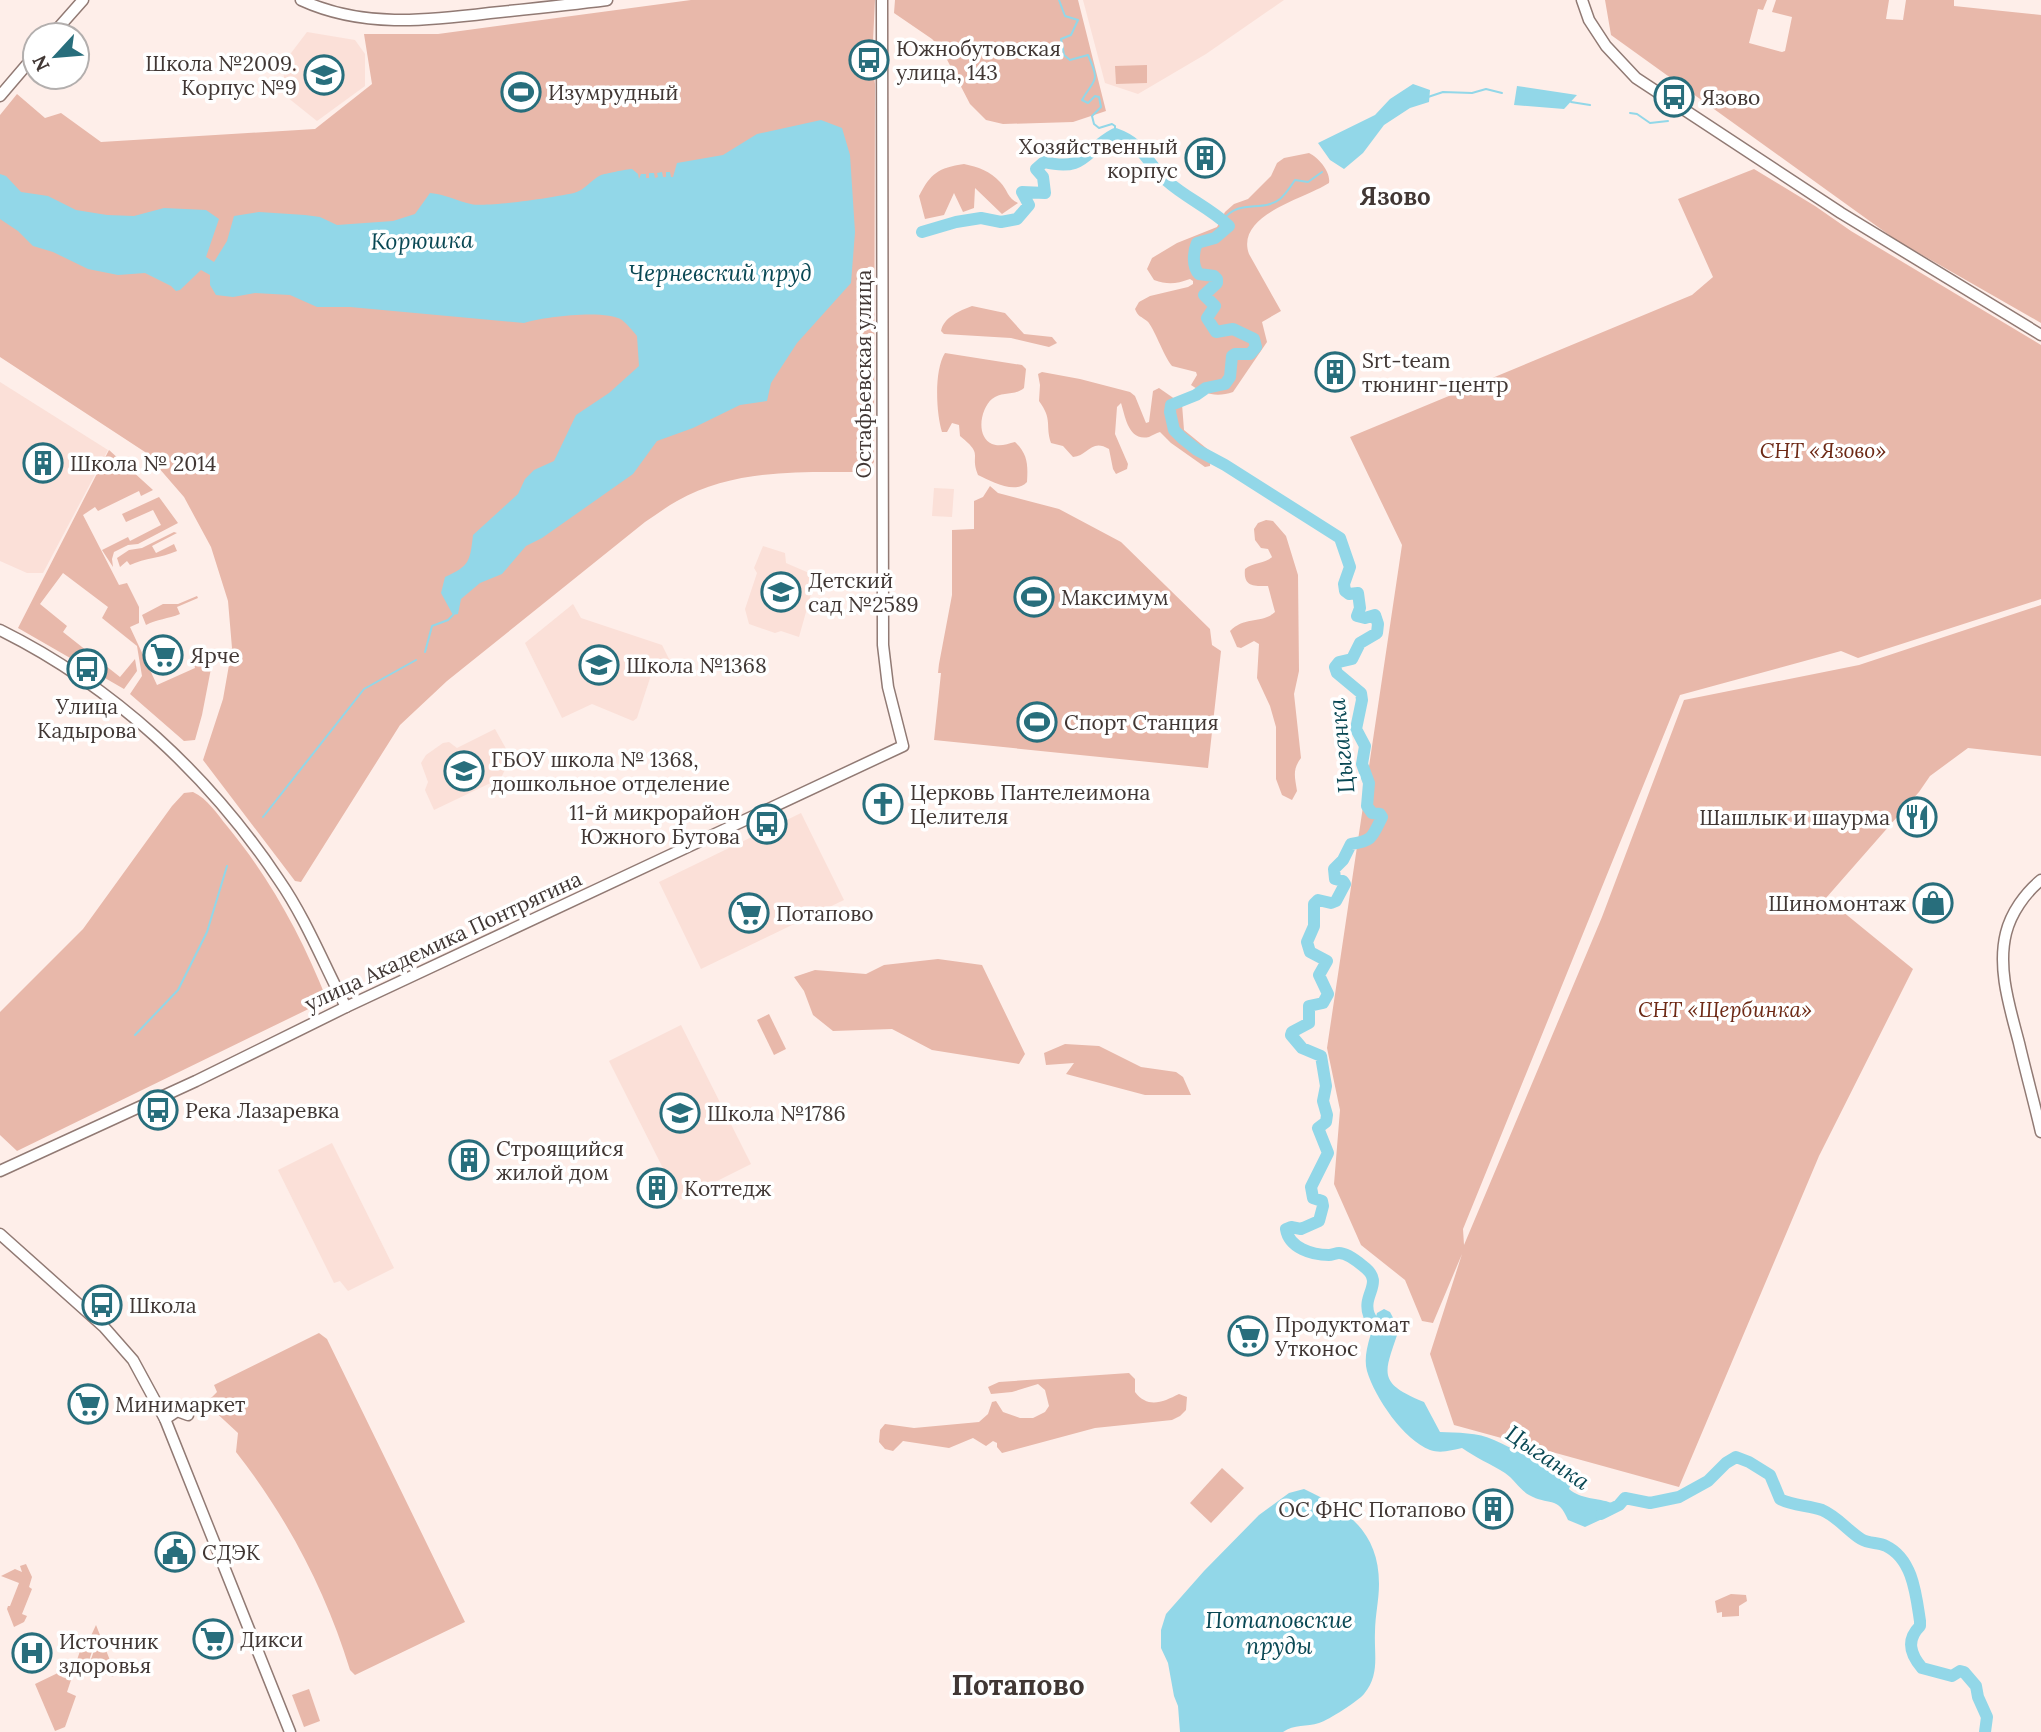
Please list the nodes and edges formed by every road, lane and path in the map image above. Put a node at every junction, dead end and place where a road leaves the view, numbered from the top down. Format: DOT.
graph roads {
  1 [pos="83,0"];
  2 [pos="301,0"];
  3 [pos="607,0"];
  4 [pos="882,0"];
  5 [pos="1582,0"];
  6 [pos="64,21"];
  7 [pos="21,71"];
  8 [pos="0,96"];
  9 [pos="2041,335"];
  10 [pos="0,630"];
  11 [pos="903,746"];
  12 [pos="2041,880"];
  13 [pos="346,1007"];
  14 [pos="2041,1132"];
  15 [pos="0,1171"];
  16 [pos="0,1234"];
  17 [pos="188,1415"];
  18 [pos="165,1419"];
  19 [pos="290,1732"];
  1 -- 6 [label="street"];
  2 -- 3 [label="street"];
  4 -- 11 [label="street, Остафьевская улица"];
  5 -- 9 [label="street"];
  7 -- 8 [label="street"];
  10 -- 13 [label="street"];
  11 -- 13 [label="street, улица Академика Понтрягина"];
  12 -- 14 [label="street"];
  13 -- 15 [label="street, улица Академика Понтрягина"];
  16 -- 18 [label="street"];
  17 -- 18 [label="street"];
  18 -- 19 [label="street"];
}
